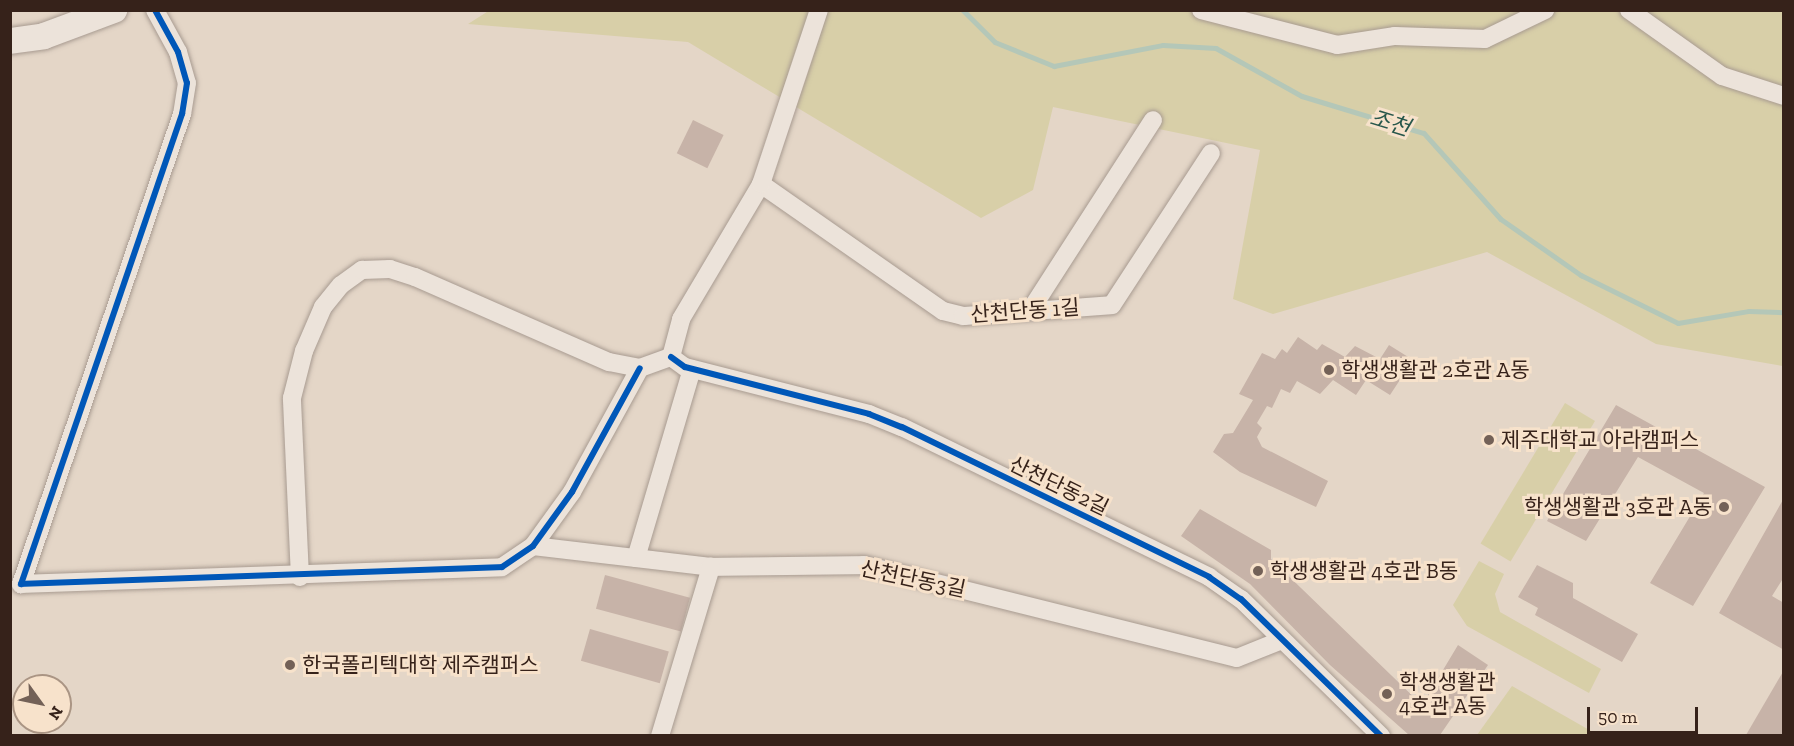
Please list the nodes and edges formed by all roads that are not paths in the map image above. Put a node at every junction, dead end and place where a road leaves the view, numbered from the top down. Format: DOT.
graph roads {
  1 [pos="114,10"];
  2 [pos="155,10"];
  3 [pos="819,10"];
  4 [pos="1200,10"];
  5 [pos="1545,10"];
  6 [pos="1629,10"];
  7 [pos="10,41"];
  8 [pos="1784,96"];
  9 [pos="1153,120"];
  10 [pos="1211,153"];
  11 [pos="761,184"];
  12 [pos="1030,311"];
  13 [pos="671,357"];
  14 [pos="640,368"];
  15 [pos="692,369"];
  16 [pos="533,546"];
  17 [pos="636,558"];
  18 [pos="711,567"];
  19 [pos="300,577"];
  20 [pos="1282,640"];
  21 [pos="660,735"];
  22 [pos="1381,735"];
  1 -- 7 [label="main road"];
  2 -- 19 [label="street"];
  3 -- 11 [label="street"];
  4 -- 5 [label="street"];
  6 -- 8 [label="street"];
  9 -- 12 [label="street"];
  10 -- 12 [label="street, 산천단동 1길"];
  11 -- 12 [label="street, 산천단동 1길"];
  11 -- 13 [label="street"];
  13 -- 14 [label="street"];
  13 -- 15 [label="street, 산천단동2길"];
  14 -- 16 [label="street"];
  14 -- 19 [label="street"];
  15 -- 17 [label="street"];
  15 -- 20 [label="street, 산천단동2길"];
  16 -- 17 [label="street, 산천단동3길"];
  16 -- 19 [label="street"];
  17 -- 18 [label="street, 산천단동3길"];
  18 -- 20 [label="street, 산천단동3길"];
  18 -- 21 [label="street"];
  20 -- 22 [label="street, 산천단동2길"];
}
